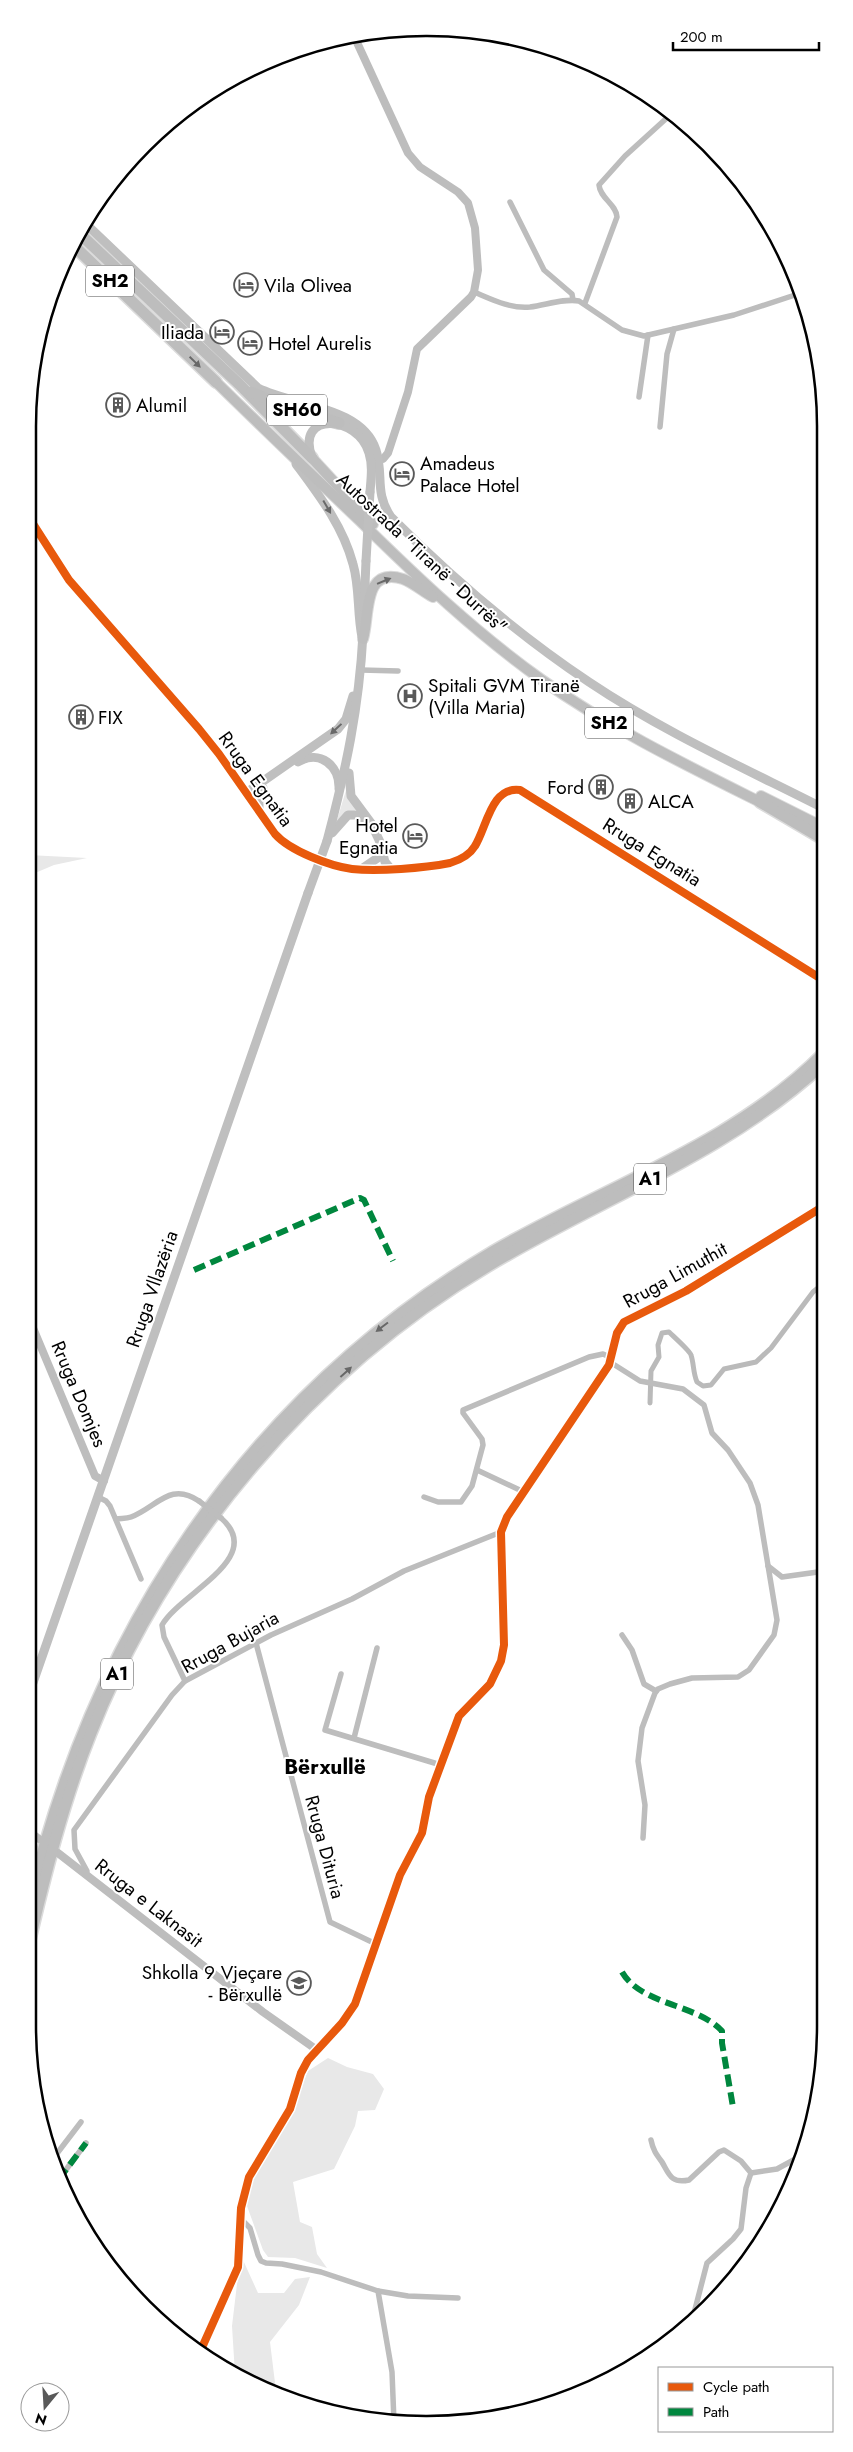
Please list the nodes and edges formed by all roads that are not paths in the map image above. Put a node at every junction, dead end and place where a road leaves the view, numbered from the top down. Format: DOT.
graph roads {
  1 [pos="357,43"];
  2 [pos="666,119"];
  3 [pos="510,202"];
  4 [pos="91,228"];
  5 [pos="85,238"];
  6 [pos="78,250"];
  7 [pos="474,292"];
  8 [pos="794,295"];
  9 [pos="573,300"];
  10 [pos="585,303"];
  11 [pos="674,329"];
  12 [pos="648,335"];
  13 [pos="216,382"];
  14 [pos="239,384"];
  15 [pos="256,391"];
  16 [pos="639,397"];
  17 [pos="339,423"];
  18 [pos="660,427"];
  19 [pos="289,453"];
  20 [pos="312,458"];
  21 [pos="379,459"];
  22 [pos="36,528"];
  23 [pos="443,601"];
  24 [pos="363,639"];
  25 [pos="361,670"];
  26 [pos="398,671"];
  27 [pos="348,760"];
  28 [pos="238,780"];
  29 [pos="262,786"];
  30 [pos="248,796"];
  31 [pos="339,799"];
  32 [pos="760,802"];
  33 [pos="817,805"];
  34 [pos="260,811"];
  35 [pos="817,824"];
  36 [pos="817,831"];
  37 [pos="817,835"];
  38 [pos="328,839"];
  39 [pos="380,854"];
  40 [pos="380,868"];
  41 [pos="390,868"];
  42 [pos="361,869"];
  43 [pos="817,976"];
  44 [pos="817,1061"];
  45 [pos="811,1072"];
  46 [pos="796,1083"];
  47 [pos="817,1210"];
  48 [pos="36,1335"];
  49 [pos="611,1360"];
  50 [pos="477,1470"];
  51 [pos="104,1481"];
  52 [pos="524,1492"];
  53 [pos="98,1497"];
  54 [pos="424,1497"];
  55 [pos="116,1519"];
  56 [pos="502,1532"];
  57 [pos="768,1566"];
  58 [pos="817,1572"];
  59 [pos="141,1579"];
  60 [pos="622,1635"];
  61 [pos="256,1643"];
  62 [pos="377,1648"];
  63 [pos="36,1674"];
  64 [pos="340,1674"];
  65 [pos="185,1681"];
  66 [pos="656,1691"];
  67 [pos="354,1738"];
  68 [pos="441,1765"];
  69 [pos="36,1837"];
  70 [pos="643,1838"];
  71 [pos="39,1839"];
  72 [pos="58,1853"];
  73 [pos="86,1875"];
  74 [pos="36,1878"];
  75 [pos="36,1916"];
  76 [pos="376,1944"];
  77 [pos="317,2050"];
  78 [pos="81,2122"];
  79 [pos="651,2140"];
  80 [pos="86,2143"];
  81 [pos="58,2153"];
  82 [pos="792,2161"];
  83 [pos="65,2171"];
  84 [pos="751,2173"];
  85 [pos="240,2218"];
  86 [pos="378,2292"];
  87 [pos="458,2298"];
  88 [pos="695,2308"];
  89 [pos="203,2345"];
  90 [pos="394,2414"];
  1 -- 7 [label="street"];
  2 -- 10 [label="street"];
  3 -- 9 [label="street"];
  4 -- 15 [label="main road"];
  5 -- 14 [label="highway, Autostrada \"Tiranë - Durrës\" / SH2"];
  6 -- 13 [label="highway, Autostrada \"Tiranë - Durrës\" / SH2, one-way"];
  7 -- 9 [label="street"];
  7 -- 21 [label="street"];
  8 -- 11 [label="street"];
  9 -- 10 [label="street"];
  10 -- 12 [label="street"];
  11 -- 12 [label="street"];
  11 -- 18 [label="street"];
  12 -- 16 [label="street"];
  13 -- 19 [label="highway, Autostrada \"Tiranë - Durrës\" / SH2"];
  14 -- 15 [label="highway"];
  14 -- 20 [label="highway, Autostrada \"Tiranë - Durrës\" / SH2"];
  15 -- 17 [label="highway, SH60"];
  15 -- 21 [label="main road"];
  17 -- 20 [label="main road"];
  17 -- 24 [label="main road, SH60, bridge"];
  19 -- 23 [label="highway, Autostrada \"Tiranë - Durrës\" / SH2"];
  19 -- 24 [label="main road, one-way"];
  20 -- 35 [label="highway, Autostrada \"Tiranë - Durrës\" / SH2"];
  21 -- 33 [label="main road"];
  22 -- 28 [label="main road, Rruga Egnatia"];
  24 -- 23 [label="highway, one-way"];
  23 -- 32 [label="highway, Autostrada \"Tiranë - Durrës\" / SH2"];
  24 -- 25 [label="main road, SH60"];
  25 -- 26 [label="street"];
  25 -- 27 [label="main road, SH60"];
  25 -- 29 [label="main road, one-way"];
  27 -- 31 [label="main road, SH60"];
  27 -- 39 [label="main road"];
  28 -- 29 [label="main road"];
  28 -- 30 [label="main road, Rruga Egnatia"];
  29 -- 30 [label="main road"];
  29 -- 31 [label="main road"];
  29 -- 34 [label="main road"];
  30 -- 34 [label="main road, Rruga Egnatia"];
  31 -- 38 [label="main road, SH60"];
  32 -- 36 [label="highway, Autostrada \"Tiranë - Durrës\" / SH2"];
  32 -- 37 [label="highway"];
  34 -- 42 [label="main road, Rruga Egnatia"];
  38 -- 39 [label="main road"];
  38 -- 51 [label="main road, Rruga Vllazëria / SH60, bridge"];
  39 -- 40 [label="main road"];
  39 -- 41 [label="main road"];
  39 -- 42 [label="main road"];
  40 -- 41 [label="main road, Rruga Egnatia"];
  40 -- 42 [label="main road, Rruga Egnatia"];
  41 -- 43 [label="main road, Rruga Egnatia"];
  44 -- 45 [label="highway"];
  45 -- 46 [label="highway, A1"];
  46 -- 74 [label="highway, A1, one-way"];
  75 -- 46 [label="highway, A1, one-way"];
  47 -- 49 [label="street, Rruga Limuthit"];
  48 -- 51 [label="street, Rruga Domjes"];
  49 -- 50 [label="street"];
  49 -- 52 [label="street, Rruga Limuthit"];
  49 -- 57 [label="street"];
  50 -- 52 [label="street"];
  50 -- 54 [label="street"];
  51 -- 53 [label="main road, Rruga Vllazëria / SH60"];
  52 -- 56 [label="street, Rruga Limuthit"];
  53 -- 55 [label="street"];
  53 -- 63 [label="main road, Rruga Vllazëria / SH60"];
  55 -- 59 [label="street"];
  55 -- 65 [label="street, bridge"];
  56 -- 61 [label="street, Rruga Bujaria"];
  56 -- 68 [label="street"];
  57 -- 58 [label="street"];
  57 -- 66 [label="street"];
  60 -- 66 [label="street"];
  61 -- 65 [label="street, Rruga Bujaria"];
  61 -- 76 [label="street, Rruga Dituria"];
  62 -- 67 [label="street"];
  64 -- 67 [label="street"];
  65 -- 73 [label="street, Rruga Bujaria"];
  66 -- 70 [label="street"];
  67 -- 68 [label="street"];
  68 -- 76 [label="street"];
  69 -- 71 [label="street"];
  72 -- 73 [label="street, Rruga e Laknasit"];
  73 -- 77 [label="street, Rruga e Laknasit"];
  76 -- 77 [label="street"];
  77 -- 85 [label="street"];
  78 -- 81 [label="street"];
  79 -- 84 [label="street"];
  80 -- 83 [label="street"];
  82 -- 84 [label="street"];
  84 -- 88 [label="street"];
  85 -- 86 [label="street"];
  85 -- 89 [label="street"];
  86 -- 87 [label="street"];
  86 -- 90 [label="street"];
}
